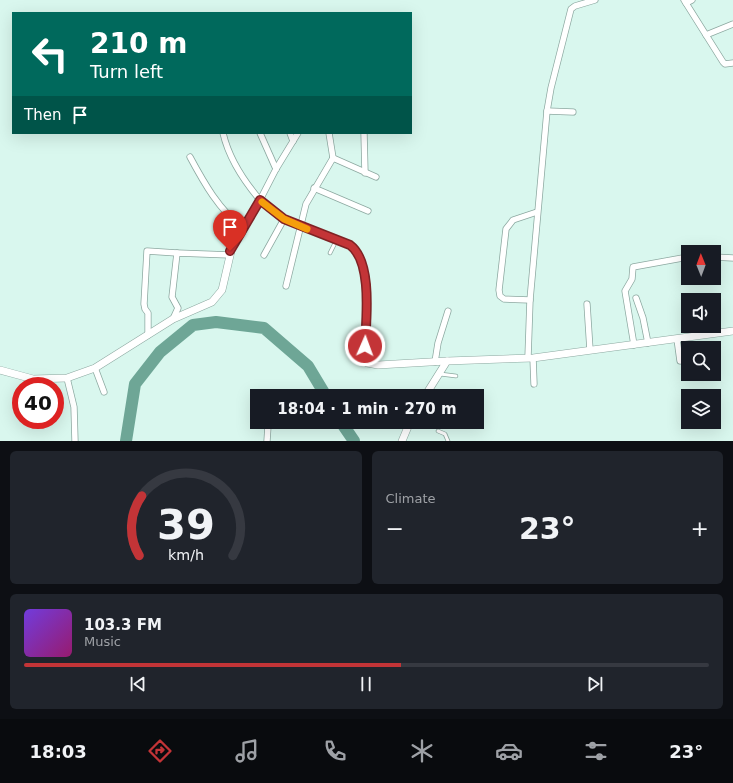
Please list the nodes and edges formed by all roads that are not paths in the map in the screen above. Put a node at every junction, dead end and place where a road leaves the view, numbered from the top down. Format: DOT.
graph roads {
  1 [pos="595,0"];
  2 [pos="692,0"];
  3 [pos="685,1"];
  4 [pos="733,24"];
  5 [pos="706,35"];
  6 [pos="733,63"];
  7 [pos="547,111"];
  8 [pos="573,112"];
  9 [pos="223,134"];
  10 [pos="260,134"];
  11 [pos="290,134"];
  12 [pos="297,134"];
  13 [pos="329,134"];
  14 [pos="364,134"];
  15 [pos="293,141"];
  16 [pos="190,157"];
  17 [pos="333,158"];
  18 [pos="276,169"];
  19 [pos="365,173"];
  20 [pos="376,177"];
  21 [pos="314,188"];
  22 [pos="260,200"];
  23 [pos="368,211"];
  24 [pos="537,212"];
  25 [pos="284,219"];
  26 [pos="240,226"];
  27 [pos="300,227"];
  28 [pos="230,232"];
  29 [pos="337,239"];
  30 [pos="177,253"];
  31 [pos="330,253"];
  32 [pos="230,255"];
  33 [pos="264,255"];
  34 [pos="681,257"];
  35 [pos="721,257"];
  36 [pos="733,258"];
  37 [pos="286,286"];
  38 [pos="636,298"];
  39 [pos="530,300"];
  40 [pos="588,304"];
  41 [pos="448,312"];
  42 [pos="173,319"];
  43 [pos="733,331"];
  44 [pos="696,333"];
  45 [pos="148,335"];
  46 [pos="696,337"];
  47 [pos="677,339"];
  48 [pos="648,343"];
  49 [pos="634,345"];
  50 [pos="590,350"];
  51 [pos="531,357"];
  52 [pos="446,361"];
  53 [pos="680,361"];
  54 [pos="435,362"];
  55 [pos="95,368"];
  56 [pos="0,370"];
  57 [pos="438,374"];
  58 [pos="456,376"];
  59 [pos="67,378"];
  60 [pos="534,384"];
  61 [pos="429,389"];
  62 [pos="104,392"];
  63 [pos="268,429"];
  64 [pos="407,429"];
  65 [pos="438,431"];
  66 [pos="75,441"];
  67 [pos="267,441"];
  68 [pos="402,441"];
  69 [pos="448,441"];
  1 -- 7 [label="street"];
  2 -- 3 [label="street"];
  3 -- 5 [label="street"];
  4 -- 5 [label="street"];
  5 -- 6 [label="street"];
  7 -- 8 [label="street"];
  7 -- 24 [label="street"];
  9 -- 22 [label="street"];
  10 -- 18 [label="street"];
  11 -- 15 [label="street"];
  12 -- 15 [label="street"];
  13 -- 17 [label="street"];
  14 -- 19 [label="street"];
  15 -- 18 [label="street"];
  16 -- 26 [label="street"];
  17 -- 19 [label="street"];
  17 -- 21 [label="street"];
  18 -- 22 [label="street"];
  19 -- 20 [label="street"];
  21 -- 23 [label="street"];
  21 -- 27 [label="street"];
  22 -- 25 [label="street"];
  22 -- 26 [label="street"];
  24 -- 39 [label="street"];
  24 -- 39 [label="street"];
  25 -- 27 [label="street"];
  25 -- 33 [label="street"];
  26 -- 28 [label="street"];
  26 -- 32 [label="street"];
  27 -- 29 [label="street"];
  27 -- 37 [label="street"];
  29 -- 31 [label="lane"];
  29 -- 54 [label="street"];
  30 -- 32 [label="street"];
  30 -- 42 [label="street"];
  30 -- 45 [label="street"];
  32 -- 42 [label="street"];
  34 -- 49 [label="street"];
  35 -- 36 [label="street"];
  38 -- 48 [label="street"];
  39 -- 51 [label="street"];
  40 -- 50 [label="street"];
  41 -- 54 [label="street"];
  42 -- 45 [label="street"];
  43 -- 46 [label="street"];
  44 -- 46 [label="lane"];
  45 -- 55 [label="street"];
  46 -- 47 [label="street"];
  47 -- 48 [label="street"];
  47 -- 53 [label="street"];
  48 -- 49 [label="street"];
  49 -- 50 [label="street"];
  50 -- 51 [label="street"];
  51 -- 52 [label="street"];
  51 -- 60 [label="street"];
  52 -- 54 [label="street"];
  52 -- 57 [label="street"];
  55 -- 59 [label="street"];
  55 -- 62 [label="street"];
  56 -- 59 [label="street"];
  57 -- 58 [label="lane"];
  57 -- 61 [label="street"];
  59 -- 66 [label="street"];
  63 -- 67 [label="street"];
  64 -- 68 [label="street"];
  65 -- 69 [label="lane"];
}
